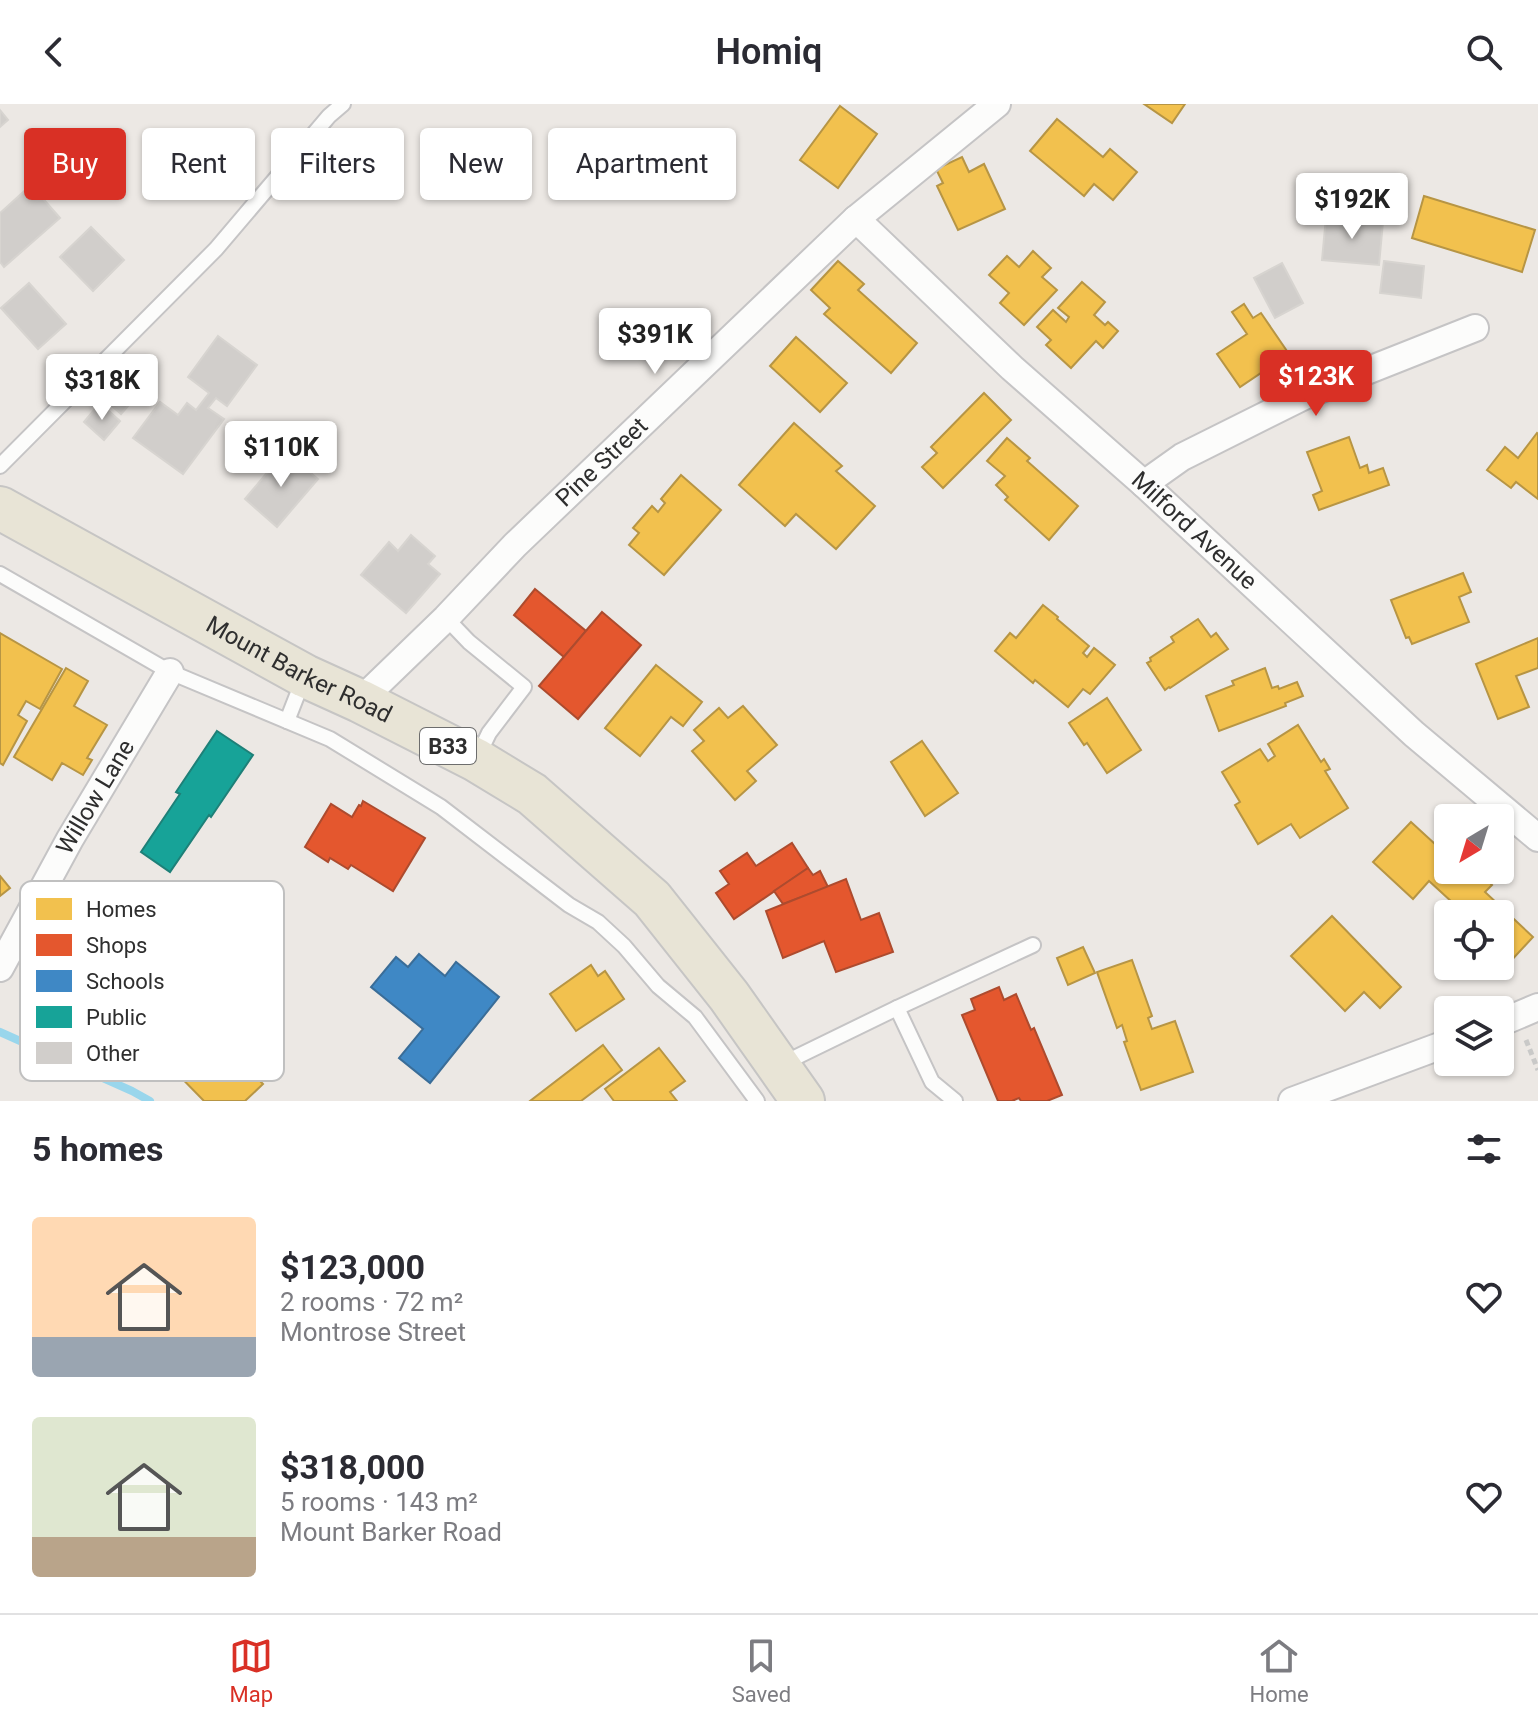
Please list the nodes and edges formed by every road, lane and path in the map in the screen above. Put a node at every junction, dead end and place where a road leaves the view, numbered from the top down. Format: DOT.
graph roads {
  1 [pos="343,104"];
  2 [pos="997,104"];
  3 [pos="856,219"];
  4 [pos="1475,328"];
  5 [pos="0,466"];
  6 [pos="1144,484"];
  7 [pos="0,508"];
  8 [pos="0,574"];
  9 [pos="446,618"];
  10 [pos="170,672"];
  11 [pos="305,676"];
  12 [pos="360,701"];
  13 [pos="287,721"];
  14 [pos="476,760"];
  15 [pos="1538,838"];
  16 [pos="47,881"];
  17 [pos="20,931"];
  18 [pos="1033,945"];
  19 [pos="0,968"];
  20 [pos="897,1008"];
  21 [pos="1518,1016"];
  22 [pos="1434,1048"];
  23 [pos="1538,1070"];
  24 [pos="783,1090"];
  25 [pos="955,1101"];
  26 [pos="1292,1101"];
  1 -- 5 [label="lane"];
  2 -- 3 [label="street, Pine Street"];
  3 -- 6 [label="street, Milford Avenue"];
  3 -- 9 [label="street, Pine Street"];
  4 -- 6 [label="street"];
  6 -- 15 [label="street, Milford Avenue"];
  7 -- 11 [label="main road, Mount Barker Road / B33"];
  8 -- 10 [label="lane, Mount Barker Road"];
  9 -- 12 [label="street, Pine Street"];
  9 -- 14 [label="lane"];
  10 -- 13 [label="lane, Mount Barker Road"];
  10 -- 16 [label="street, Willow Lane"];
  11 -- 12 [label="main road, Mount Barker Road / B33"];
  11 -- 13 [label="lane"];
  12 -- 14 [label="main road, Mount Barker Road / B33"];
  13 -- 24 [label="lane, Mount Barker Road"];
  14 -- 24 [label="main road, Mount Barker Road / B33"];
  17 -- 19 [label="street, Willow Lane"];
  18 -- 20 [label="lane"];
  20 -- 24 [label="lane"];
  20 -- 25 [label="lane"];
  21 -- 23 [label="path"];
  22 -- 26 [label="street"];
}
